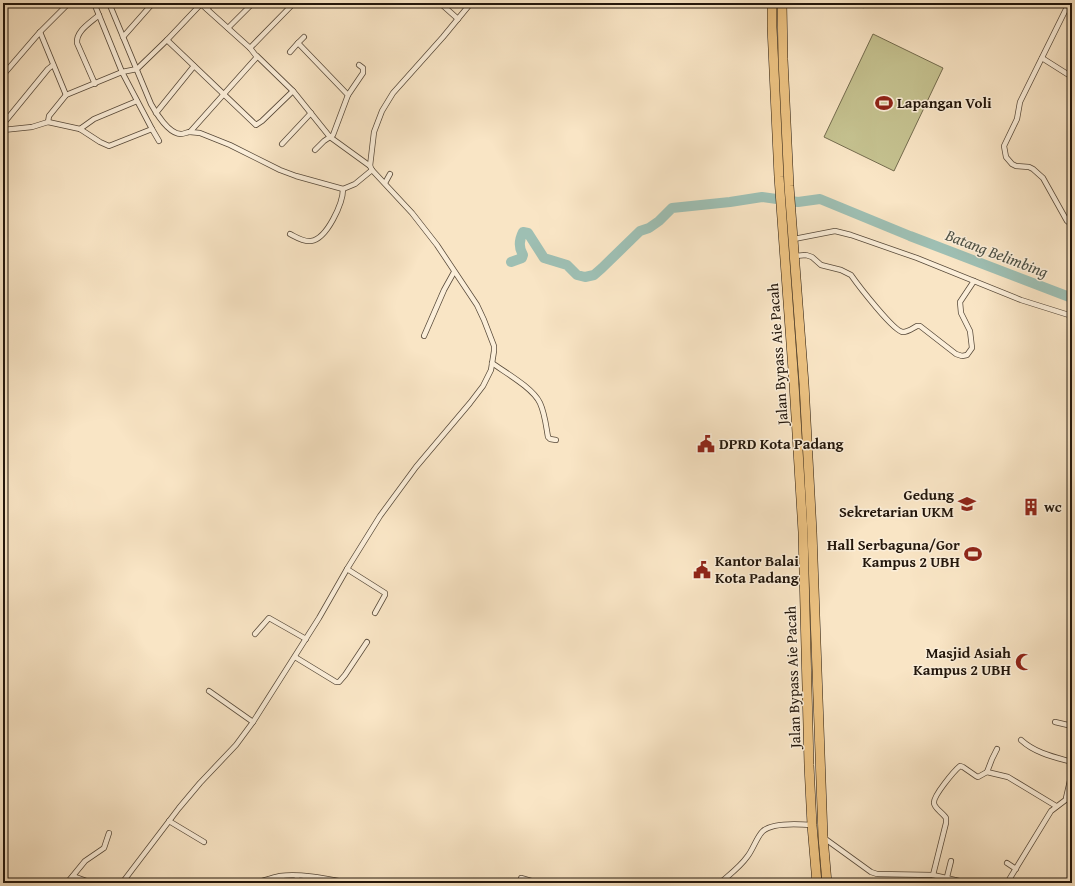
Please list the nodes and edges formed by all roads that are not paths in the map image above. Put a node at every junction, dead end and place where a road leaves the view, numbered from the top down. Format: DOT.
graph roads {
  1 [pos="69,3"];
  2 [pos="94,3"];
  3 [pos="108,3"];
  4 [pos="153,3"];
  5 [pos="212,3"];
  6 [pos="253,3"];
  7 [pos="294,3"];
  8 [pos="440,3"];
  9 [pos="471,3"];
  10 [pos="772,3"];
  11 [pos="782,3"];
  12 [pos="1069,3"];
  13 [pos="201,4"];
  14 [pos="207,9"];
  15 [pos="99,15"];
  16 [pos="458,19"];
  17 [pos="228,28"];
  18 [pos="40,32"];
  19 [pos="123,36"];
  20 [pos="304,37"];
  21 [pos="167,40"];
  22 [pos="298,43"];
  23 [pos="250,48"];
  24 [pos="290,52"];
  25 [pos="257,56"];
  26 [pos="1042,58"];
  27 [pos="53,65"];
  28 [pos="359,65"];
  29 [pos="194,66"];
  30 [pos="137,69"];
  31 [pos="126,71"];
  32 [pos="3,75"];
  33 [pos="1072,77"];
  34 [pos="95,84"];
  35 [pos="293,91"];
  36 [pos="224,93"];
  37 [pos="66,95"];
  38 [pos="348,96"];
  39 [pos="137,101"];
  40 [pos="156,113"];
  41 [pos="311,113"];
  42 [pos="48,122"];
  43 [pos="3,124"];
  44 [pos="80,129"];
  45 [pos="152,129"];
  46 [pos="3,131"];
  47 [pos="190,132"];
  48 [pos="330,137"];
  49 [pos="159,141"];
  50 [pos="282,144"];
  51 [pos="315,150"];
  52 [pos="371,168"];
  53 [pos="390,174"];
  54 [pos="385,183"];
  55 [pos="343,189"];
  56 [pos="1072,226"];
  57 [pos="290,234"];
  58 [pos="794,236"];
  59 [pos="795,256"];
  60 [pos="454,272"];
  61 [pos="974,281"];
  62 [pos="1072,316"];
  63 [pos="424,336"];
  64 [pos="492,363"];
  65 [pos="556,440"];
  66 [pos="347,569"];
  67 [pos="375,613"];
  68 [pos="256,634"];
  69 [pos="306,639"];
  70 [pos="367,642"];
  71 [pos="295,657"];
  72 [pos="209,691"];
  73 [pos="253,722"];
  74 [pos="1055,722"];
  75 [pos="1072,726"];
  76 [pos="1021,740"];
  77 [pos="997,749"];
  78 [pos="1072,762"];
  79 [pos="810,772"];
  80 [pos="820,772"];
  81 [pos="987,772"];
  82 [pos="1072,772"];
  83 [pos="1072,796"];
  84 [pos="1066,798"];
  85 [pos="1056,806"];
  86 [pos="168,821"];
  87 [pos="812,825"];
  88 [pos="109,833"];
  89 [pos="823,837"];
  90 [pos="204,842"];
  91 [pos="951,860"];
  92 [pos="1007,863"];
  93 [pos="1016,869"];
  94 [pos="933,875"];
  95 [pos="73,876"];
  96 [pos="297,876"];
  97 [pos="521,878"];
  98 [pos="947,878"];
  99 [pos="67,883"];
  100 [pos="92,883"];
  101 [pos="122,883"];
  102 [pos="256,883"];
  103 [pos="297,883"];
  104 [pos="349,883"];
  105 [pos="538,883"];
  106 [pos="720,883"];
  107 [pos="817,883"];
  108 [pos="827,883"];
  109 [pos="968,883"];
  110 [pos="1007,883"];
  1 -- 18 [label="street"];
  2 -- 15 [label="street"];
  3 -- 19 [label="street"];
  4 -- 19 [label="street"];
  5 -- 14 [label="street"];
  6 -- 17 [label="street"];
  7 -- 23 [label="street"];
  8 -- 16 [label="street"];
  9 -- 16 [label="street"];
  10 -- 79 [label="highway, Jalan Bypass Aie Pacah"];
  11 -- 58 [label="highway"];
  12 -- 26 [label="street"];
  13 -- 14 [label="street"];
  13 -- 21 [label="street"];
  14 -- 17 [label="street"];
  15 -- 31 [label="street"];
  15 -- 34 [label="street"];
  16 -- 52 [label="street"];
  17 -- 23 [label="street"];
  18 -- 27 [label="street"];
  18 -- 32 [label="street"];
  19 -- 30 [label="street"];
  20 -- 22 [label="street"];
  21 -- 29 [label="street"];
  21 -- 30 [label="street"];
  22 -- 24 [label="street"];
  22 -- 38 [label="street"];
  23 -- 25 [label="street"];
  25 -- 35 [label="street"];
  25 -- 36 [label="street"];
  26 -- 33 [label="street"];
  26 -- 56 [label="street"];
  27 -- 37 [label="street"];
  27 -- 43 [label="street"];
  28 -- 38 [label="street"];
  29 -- 36 [label="street"];
  29 -- 40 [label="street"];
  30 -- 31 [label="street"];
  30 -- 40 [label="street"];
  31 -- 34 [label="street"];
  31 -- 39 [label="street"];
  34 -- 37 [label="street"];
  35 -- 36 [label="street"];
  35 -- 41 [label="street"];
  36 -- 47 [label="street"];
  37 -- 42 [label="street"];
  38 -- 48 [label="street"];
  39 -- 44 [label="street"];
  39 -- 45 [label="street"];
  40 -- 47 [label="street"];
  41 -- 48 [label="street"];
  41 -- 50 [label="street"];
  42 -- 44 [label="street"];
  42 -- 46 [label="street"];
  44 -- 45 [label="street"];
  45 -- 49 [label="street"];
  47 -- 55 [label="street"];
  48 -- 51 [label="street"];
  48 -- 52 [label="street"];
  52 -- 54 [label="street"];
  52 -- 55 [label="street"];
  53 -- 54 [label="street"];
  54 -- 60 [label="street"];
  55 -- 57 [label="street"];
  58 -- 59 [label="highway"];
  58 -- 61 [label="street"];
  59 -- 61 [label="street"];
  59 -- 80 [label="highway"];
  60 -- 63 [label="street"];
  60 -- 64 [label="street"];
  61 -- 62 [label="street"];
  64 -- 65 [label="street"];
  64 -- 66 [label="street"];
  66 -- 67 [label="street"];
  66 -- 69 [label="street"];
  68 -- 69 [label="street"];
  69 -- 71 [label="street"];
  70 -- 71 [label="street"];
  71 -- 73 [label="street"];
  72 -- 73 [label="street"];
  73 -- 86 [label="street"];
  74 -- 75 [label="street"];
  76 -- 78 [label="street"];
  77 -- 81 [label="street"];
  79 -- 80 [label="highway"];
  79 -- 87 [label="highway, Jalan Bypass Aie Pacah"];
  80 -- 89 [label="highway"];
  81 -- 85 [label="street"];
  81 -- 94 [label="street"];
  82 -- 84 [label="street"];
  83 -- 84 [label="street"];
  84 -- 85 [label="street"];
  85 -- 93 [label="street"];
  86 -- 90 [label="street"];
  86 -- 101 [label="street"];
  87 -- 106 [label="street"];
  87 -- 107 [label="highway, Jalan Bypass Aie Pacah"];
  88 -- 95 [label="street"];
  89 -- 94 [label="street"];
  89 -- 108 [label="highway"];
  91 -- 98 [label="street"];
  92 -- 93 [label="street"];
  93 -- 110 [label="street"];
  94 -- 98 [label="street"];
  95 -- 99 [label="street"];
  95 -- 100 [label="street"];
  96 -- 102 [label="street"];
  96 -- 103 [label="street"];
  96 -- 104 [label="street"];
  97 -- 105 [label="street"];
  98 -- 109 [label="street"];
}
